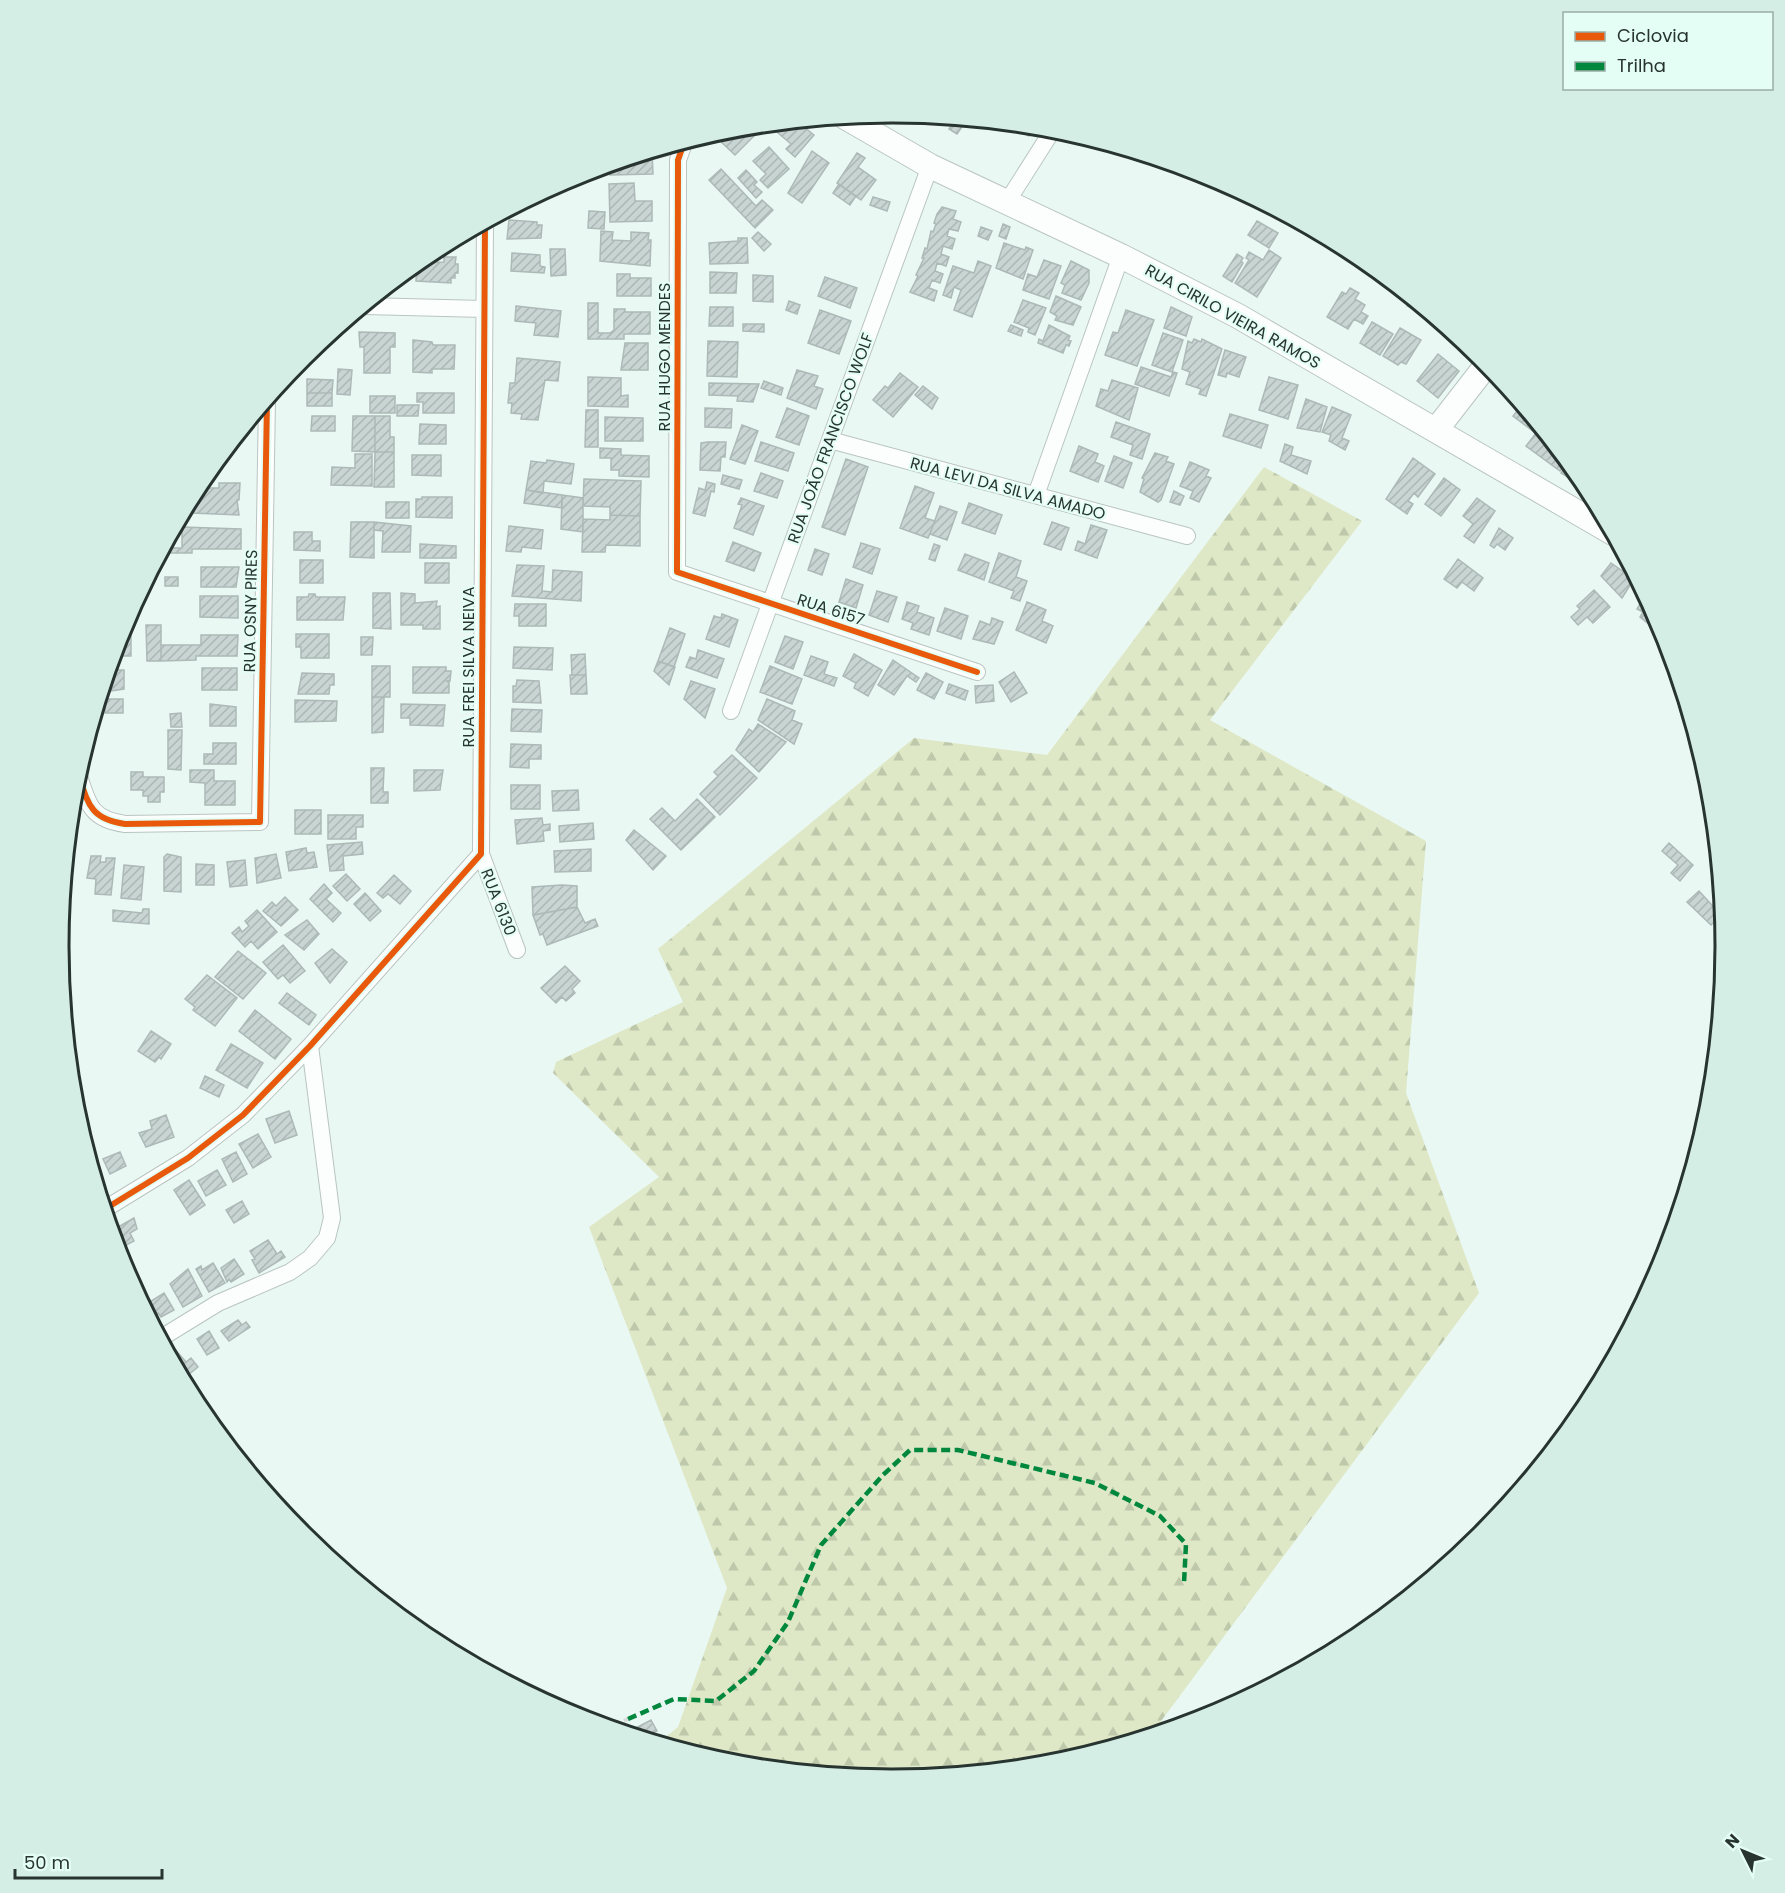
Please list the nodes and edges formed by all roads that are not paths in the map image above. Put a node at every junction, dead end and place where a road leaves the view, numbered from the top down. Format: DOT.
graph roads {
  1 [pos="858,124"];
  2 [pos="1048,138"];
  3 [pos="681,151"];
  4 [pos="930,166"];
  5 [pos="1007,202"];
  6 [pos="485,231"];
  7 [pos="1121,256"];
  8 [pos="375,306"];
  9 [pos="484,309"];
  10 [pos="1482,371"];
  11 [pos="267,411"];
  12 [pos="1436,430"];
  13 [pos="830,440"];
  14 [pos="1036,495"];
  15 [pos="1599,524"];
  16 [pos="1187,536"];
  17 [pos="677,572"];
  18 [pos="770,603"];
  19 [pos="977,672"];
  20 [pos="731,711"];
  21 [pos="85,789"];
  22 [pos="481,854"];
  23 [pos="517,950"];
  24 [pos="310,1046"];
  25 [pos="111,1205"];
  26 [pos="166,1334"];
  1 -- 4 [label="main road, RUA CIRILO VIEIRA RAMOS"];
  2 -- 5 [label="street"];
  3 -- 17 [label="street, RUA HUGO MENDES"];
  4 -- 5 [label="main road, RUA CIRILO VIEIRA RAMOS"];
  4 -- 13 [label="street, RUA JOÃO FRANCISCO WOLF"];
  5 -- 7 [label="main road, RUA CIRILO VIEIRA RAMOS"];
  6 -- 9 [label="street, RUA FREI SILVA NEIVA"];
  7 -- 12 [label="main road, RUA CIRILO VIEIRA RAMOS"];
  7 -- 14 [label="street"];
  8 -- 9 [label="street"];
  9 -- 22 [label="street, RUA FREI SILVA NEIVA"];
  10 -- 12 [label="main road"];
  11 -- 21 [label="street, RUA OSNY PIRES"];
  12 -- 15 [label="main road, RUA CIRILO VIEIRA RAMOS"];
  13 -- 14 [label="street, RUA LEVI DA SILVA AMADO"];
  13 -- 18 [label="street, RUA JOÃO FRANCISCO WOLF"];
  14 -- 16 [label="street, RUA LEVI DA SILVA AMADO"];
  17 -- 18 [label="street, RUA 6157"];
  18 -- 19 [label="street, RUA 6157"];
  18 -- 20 [label="street, RUA JOÃO FRANCISCO WOLF"];
  22 -- 23 [label="street, RUA 6130"];
  22 -- 24 [label="street"];
  24 -- 25 [label="street"];
  24 -- 26 [label="street"];
}
